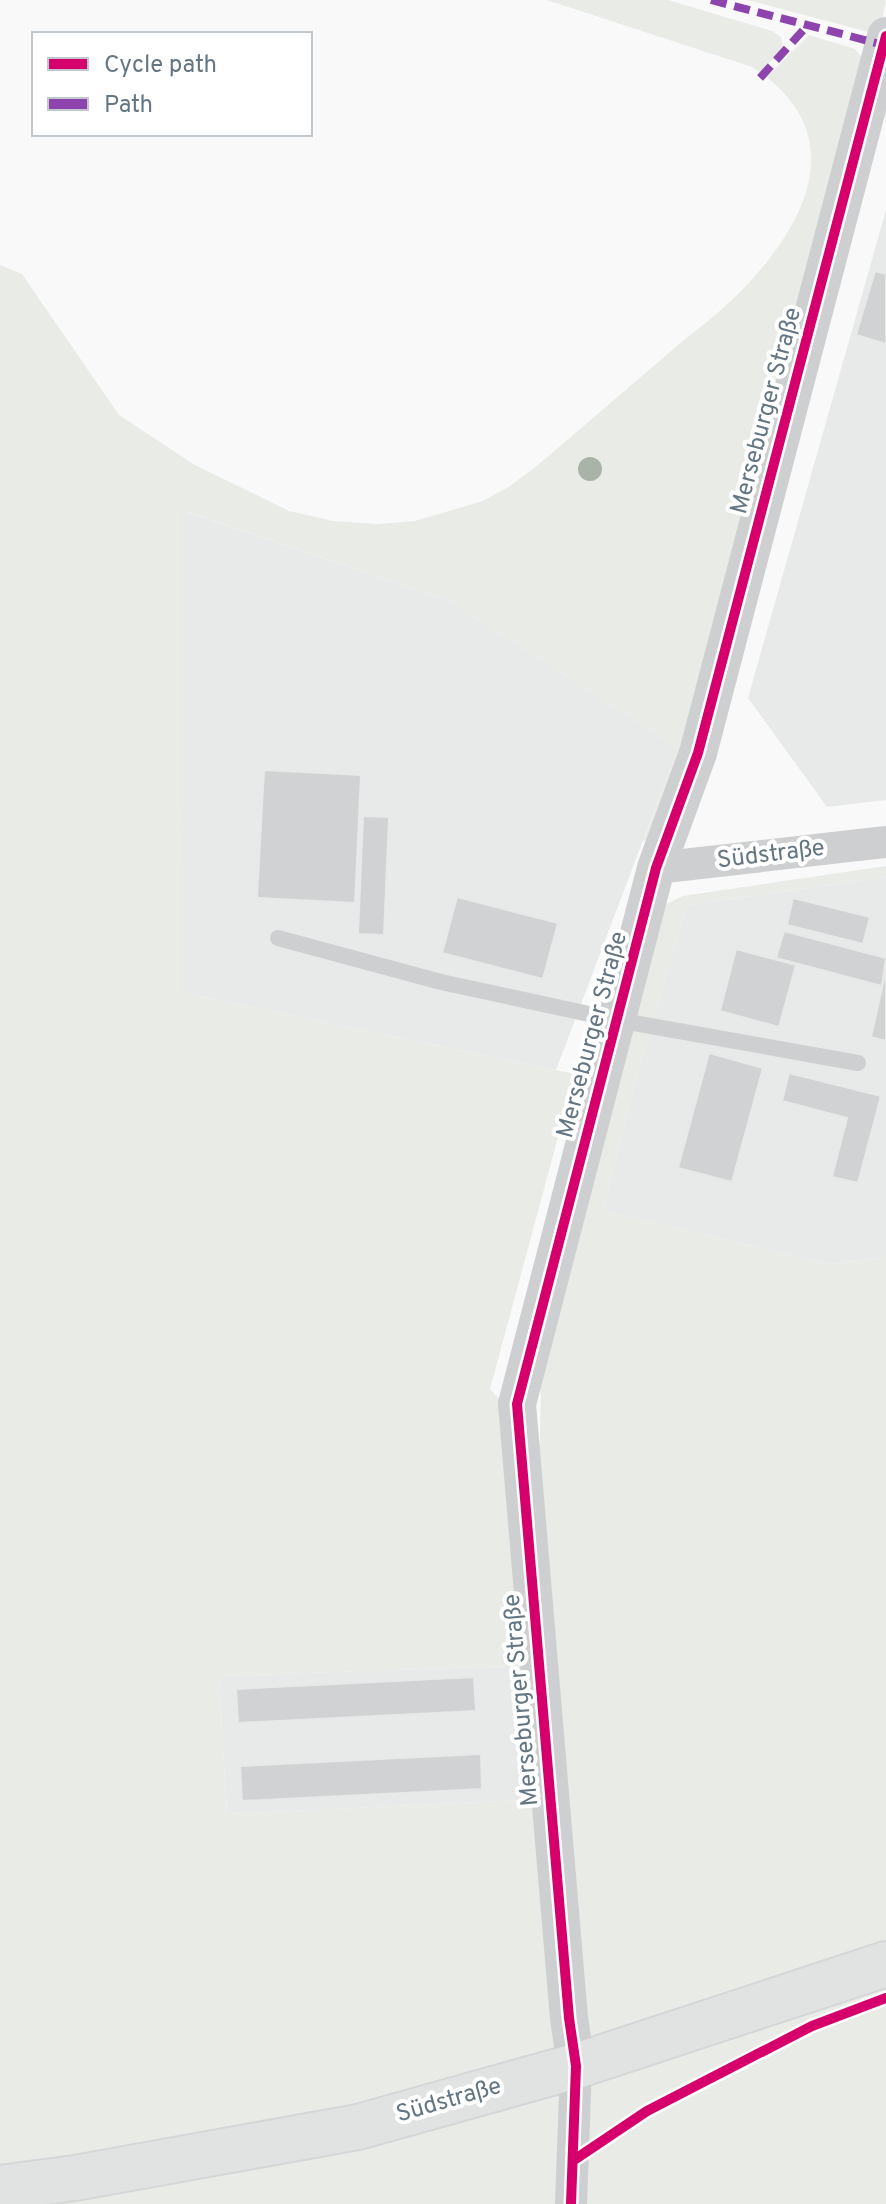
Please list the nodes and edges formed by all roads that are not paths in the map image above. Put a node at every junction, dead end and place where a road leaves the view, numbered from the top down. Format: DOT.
graph roads {
  1 [pos="886,36"];
  2 [pos="886,842"];
  3 [pos="656,868"];
  4 [pos="278,938"];
  5 [pos="617,1020"];
  6 [pos="858,1063"];
  7 [pos="886,1964"];
  8 [pos="576,2066"];
  9 [pos="0,2188"];
  10 [pos="571,2204"];
  1 -- 3 [label="street, Merseburger Straße"];
  2 -- 3 [label="street, Südstraße"];
  3 -- 5 [label="street, Merseburger Straße"];
  4 -- 5 [label="lane"];
  5 -- 6 [label="lane"];
  5 -- 8 [label="street, Merseburger Straße"];
  7 -- 8 [label="main road, Südstraße"];
  8 -- 9 [label="main road, Südstraße"];
  8 -- 10 [label="street"];
}
